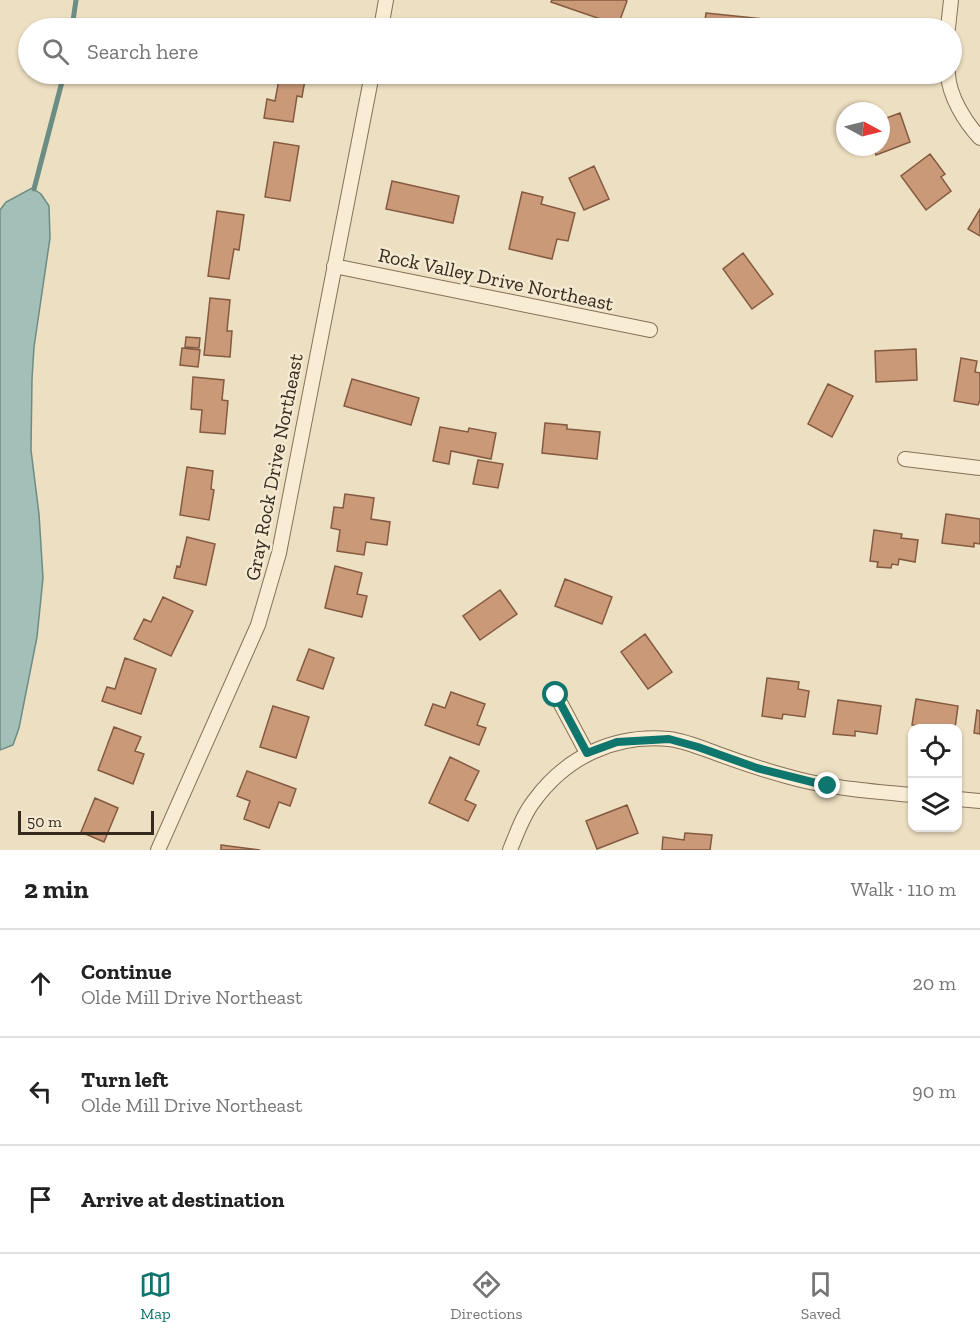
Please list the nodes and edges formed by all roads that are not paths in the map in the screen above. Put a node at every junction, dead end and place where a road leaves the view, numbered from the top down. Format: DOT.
graph roads {
  1 [pos="387,0"];
  2 [pos="951,0"];
  3 [pos="383,18"];
  4 [pos="949,18"];
  5 [pos="370,84"];
  6 [pos="951,84"];
  7 [pos="980,138"];
  8 [pos="334,266"];
  9 [pos="650,330"];
  10 [pos="905,459"];
  11 [pos="980,468"];
  12 [pos="556,695"];
  13 [pos="587,753"];
  14 [pos="908,795"];
  15 [pos="962,799"];
  16 [pos="980,801"];
  17 [pos="158,850"];
  18 [pos="510,850"];
  1 -- 3 [label="street"];
  2 -- 4 [label="street"];
  5 -- 8 [label="street, Gray Rock Drive Northeast"];
  6 -- 7 [label="street"];
  8 -- 9 [label="street, Rock Valley Drive Northeast"];
  8 -- 17 [label="street, Gray Rock Drive Northeast"];
  10 -- 11 [label="street"];
  12 -- 13 [label="street"];
  13 -- 14 [label="street"];
  13 -- 18 [label="street"];
  15 -- 16 [label="street"];
}
